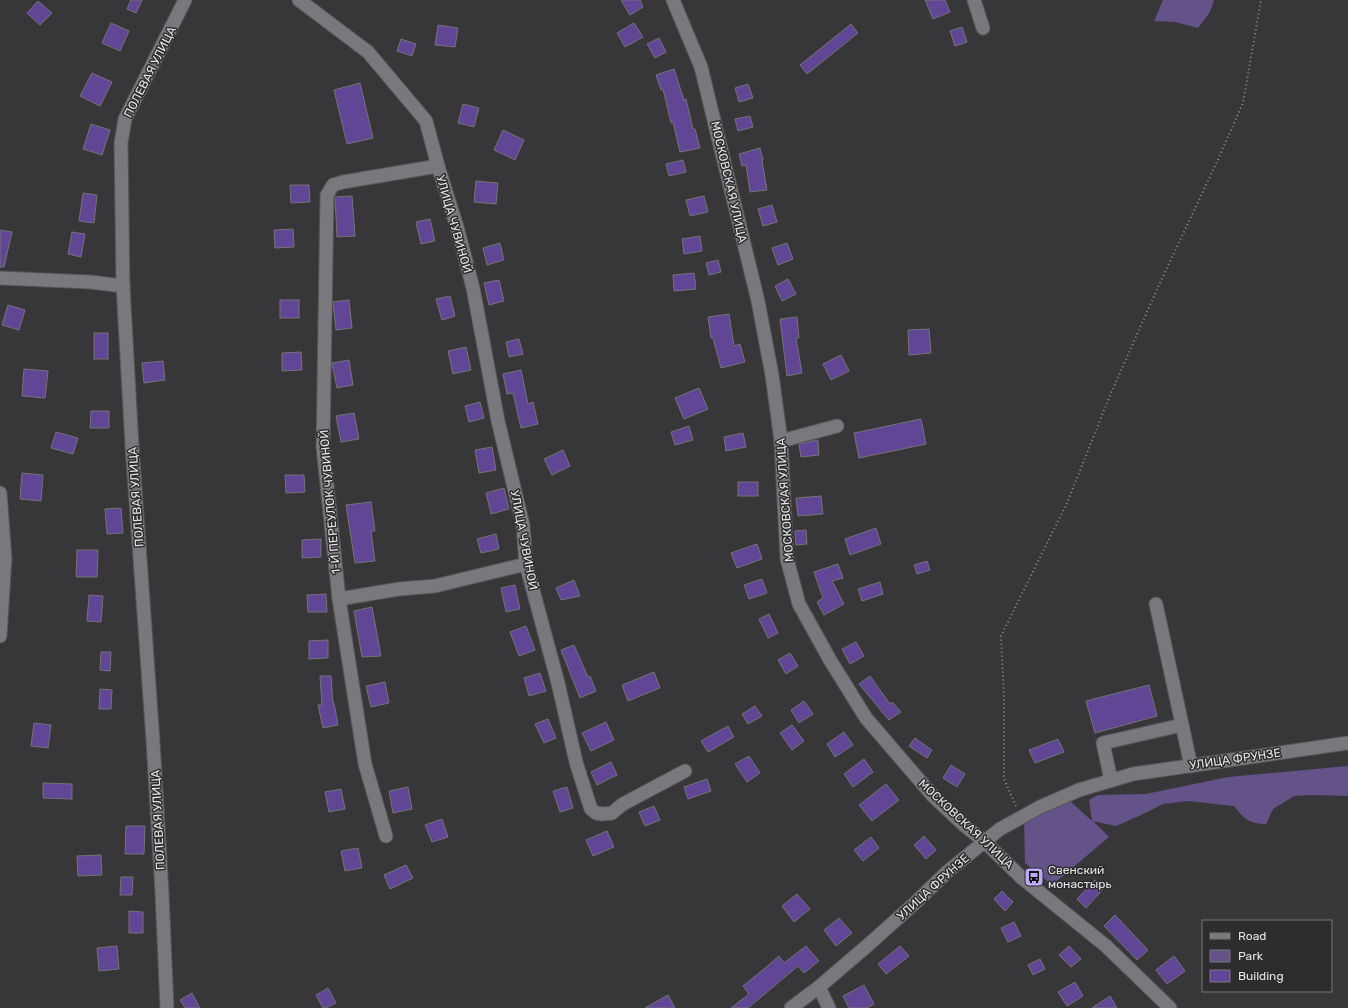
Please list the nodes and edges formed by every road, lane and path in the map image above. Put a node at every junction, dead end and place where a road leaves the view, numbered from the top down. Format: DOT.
graph roads {
  1 [pos="185,0"];
  2 [pos="299,0"];
  3 [pos="673,0"];
  4 [pos="974,0"];
  5 [pos="1261,0"];
  6 [pos="983,28"];
  7 [pos="431,167"];
  8 [pos="0,278"];
  9 [pos="123,286"];
  10 [pos="837,426"];
  11 [pos="781,441"];
  12 [pos="0,493"];
  13 [pos="526,564"];
  14 [pos="339,599"];
  15 [pos="1156,604"];
  16 [pos="0,636"];
  17 [pos="1182,725"];
  18 [pos="1348,743"];
  19 [pos="1191,766"];
  20 [pos="685,771"];
  21 [pos="1111,780"];
  22 [pos="1020,817"];
  23 [pos="386,836"];
  24 [pos="985,842"];
  25 [pos="819,987"];
  26 [pos="167,1008"];
  27 [pos="791,1008"];
  28 [pos="829,1008"];
  29 [pos="1170,1008"];
  1 -- 9 [label="street, ПОЛЕВАЯ УЛИЦА"];
  2 -- 7 [label="street, УЛИЦА ЧУВИНОЙ"];
  3 -- 11 [label="street, МОСКОВСКАЯ УЛИЦА"];
  4 -- 6 [label="street"];
  5 -- 22 [label="path"];
  7 -- 13 [label="street, УЛИЦА ЧУВИНОЙ"];
  7 -- 14 [label="street, 1-Й ПЕРЕУЛОК ЧУВИНОЙ"];
  8 -- 9 [label="street"];
  9 -- 26 [label="street, ПОЛЕВАЯ УЛИЦА"];
  10 -- 11 [label="street"];
  11 -- 24 [label="street, МОСКОВСКАЯ УЛИЦА"];
  12 -- 16 [label="street"];
  13 -- 14 [label="street"];
  13 -- 20 [label="street, УЛИЦА ЧУВИНОЙ"];
  14 -- 23 [label="street, 1-Й ПЕРЕУЛОК ЧУВИНОЙ"];
  15 -- 17 [label="street"];
  17 -- 19 [label="street"];
  17 -- 21 [label="street"];
  18 -- 19 [label="street, УЛИЦА ФРУНЗЕ"];
  19 -- 21 [label="street, УЛИЦА ФРУНЗЕ"];
  21 -- 22 [label="street, УЛИЦА ФРУНЗЕ"];
  22 -- 24 [label="street, УЛИЦА ФРУНЗЕ"];
  24 -- 25 [label="street, УЛИЦА ФРУНЗЕ"];
  24 -- 29 [label="street, МОСКОВСКАЯ УЛИЦА"];
  25 -- 27 [label="street, УЛИЦА ФРУНЗЕ"];
  25 -- 28 [label="street"];
}
